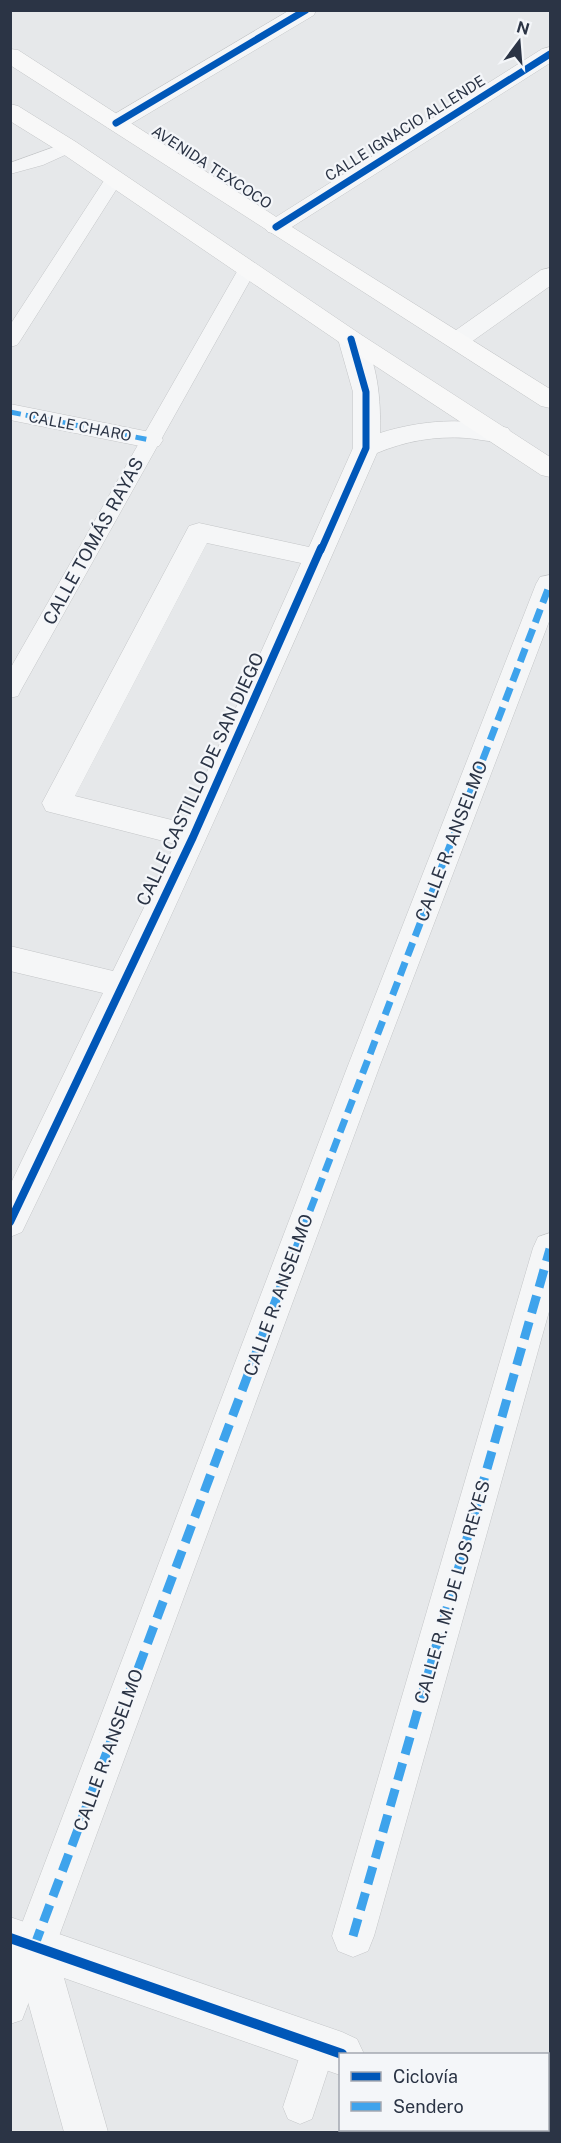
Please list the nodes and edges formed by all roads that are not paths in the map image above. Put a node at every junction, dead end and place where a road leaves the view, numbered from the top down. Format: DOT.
graph roads {
  1 [pos="306,10"];
  2 [pos="550,54"];
  3 [pos="10,55"];
  4 [pos="10,111"];
  5 [pos="116,123"];
  6 [pos="68,147"];
  7 [pos="10,169"];
  8 [pos="114,179"];
  9 [pos="276,227"];
  10 [pos="248,268"];
  11 [pos="550,275"];
  12 [pos="351,339"];
  13 [pos="458,340"];
  14 [pos="10,341"];
  15 [pos="550,400"];
  16 [pos="10,412"];
  17 [pos="499,434"];
  18 [pos="150,440"];
  19 [pos="366,448"];
  20 [pos="550,469"];
  21 [pos="319,558"];
  22 [pos="550,584"];
  23 [pos="10,690"];
  24 [pos="193,837"];
  25 [pos="10,958"];
  26 [pos="123,986"];
  27 [pos="10,1222"];
  28 [pos="550,1248"];
  29 [pos="353,1936"];
  30 [pos="22,1942"];
  31 [pos="10,2008"];
  32 [pos="331,2050"];
  33 [pos="300,2107"];
  34 [pos="86,2133"];
  1 -- 5 [label="street"];
  2 -- 9 [label="street, CALLE IGNACIO ALLENDE"];
  3 -- 5 [label="main road, AVENIDA TEXCOCO"];
  4 -- 6 [label="main road"];
  5 -- 9 [label="main road, AVENIDA TEXCOCO"];
  6 -- 7 [label="lane"];
  6 -- 8 [label="main road"];
  8 -- 10 [label="main road"];
  8 -- 14 [label="lane"];
  9 -- 13 [label="main road, AVENIDA TEXCOCO"];
  10 -- 12 [label="main road"];
  10 -- 18 [label="lane, CALLE TOMÁS RAYAS"];
  11 -- 13 [label="street"];
  12 -- 17 [label="main road"];
  12 -- 19 [label="street, CALLE CASTILLO DE SAN DIEGO"];
  13 -- 15 [label="main road, AVENIDA TEXCOCO"];
  16 -- 18 [label="street, CALLE CHARO"];
  17 -- 19 [label="street"];
  17 -- 20 [label="main road"];
  18 -- 23 [label="lane, CALLE TOMÁS RAYAS"];
  19 -- 21 [label="street, CALLE CASTILLO DE SAN DIEGO"];
  21 -- 24 [label="street, CALLE CASTILLO DE SAN DIEGO"];
  21 -- 24 [label="street"];
  22 -- 30 [label="street, CALLE R. ANSELMO"];
  24 -- 26 [label="street, CALLE CASTILLO DE SAN DIEGO"];
  25 -- 26 [label="street"];
  26 -- 27 [label="street, CALLE CASTILLO DE SAN DIEGO"];
  28 -- 29 [label="street, CALLE R. M. DE LOS REYES"];
  30 -- 31 [label="lane, CALLE R. ANSELMO"];
  30 -- 32 [label="street"];
  30 -- 34 [label="street"];
  32 -- 33 [label="lane"];
}
